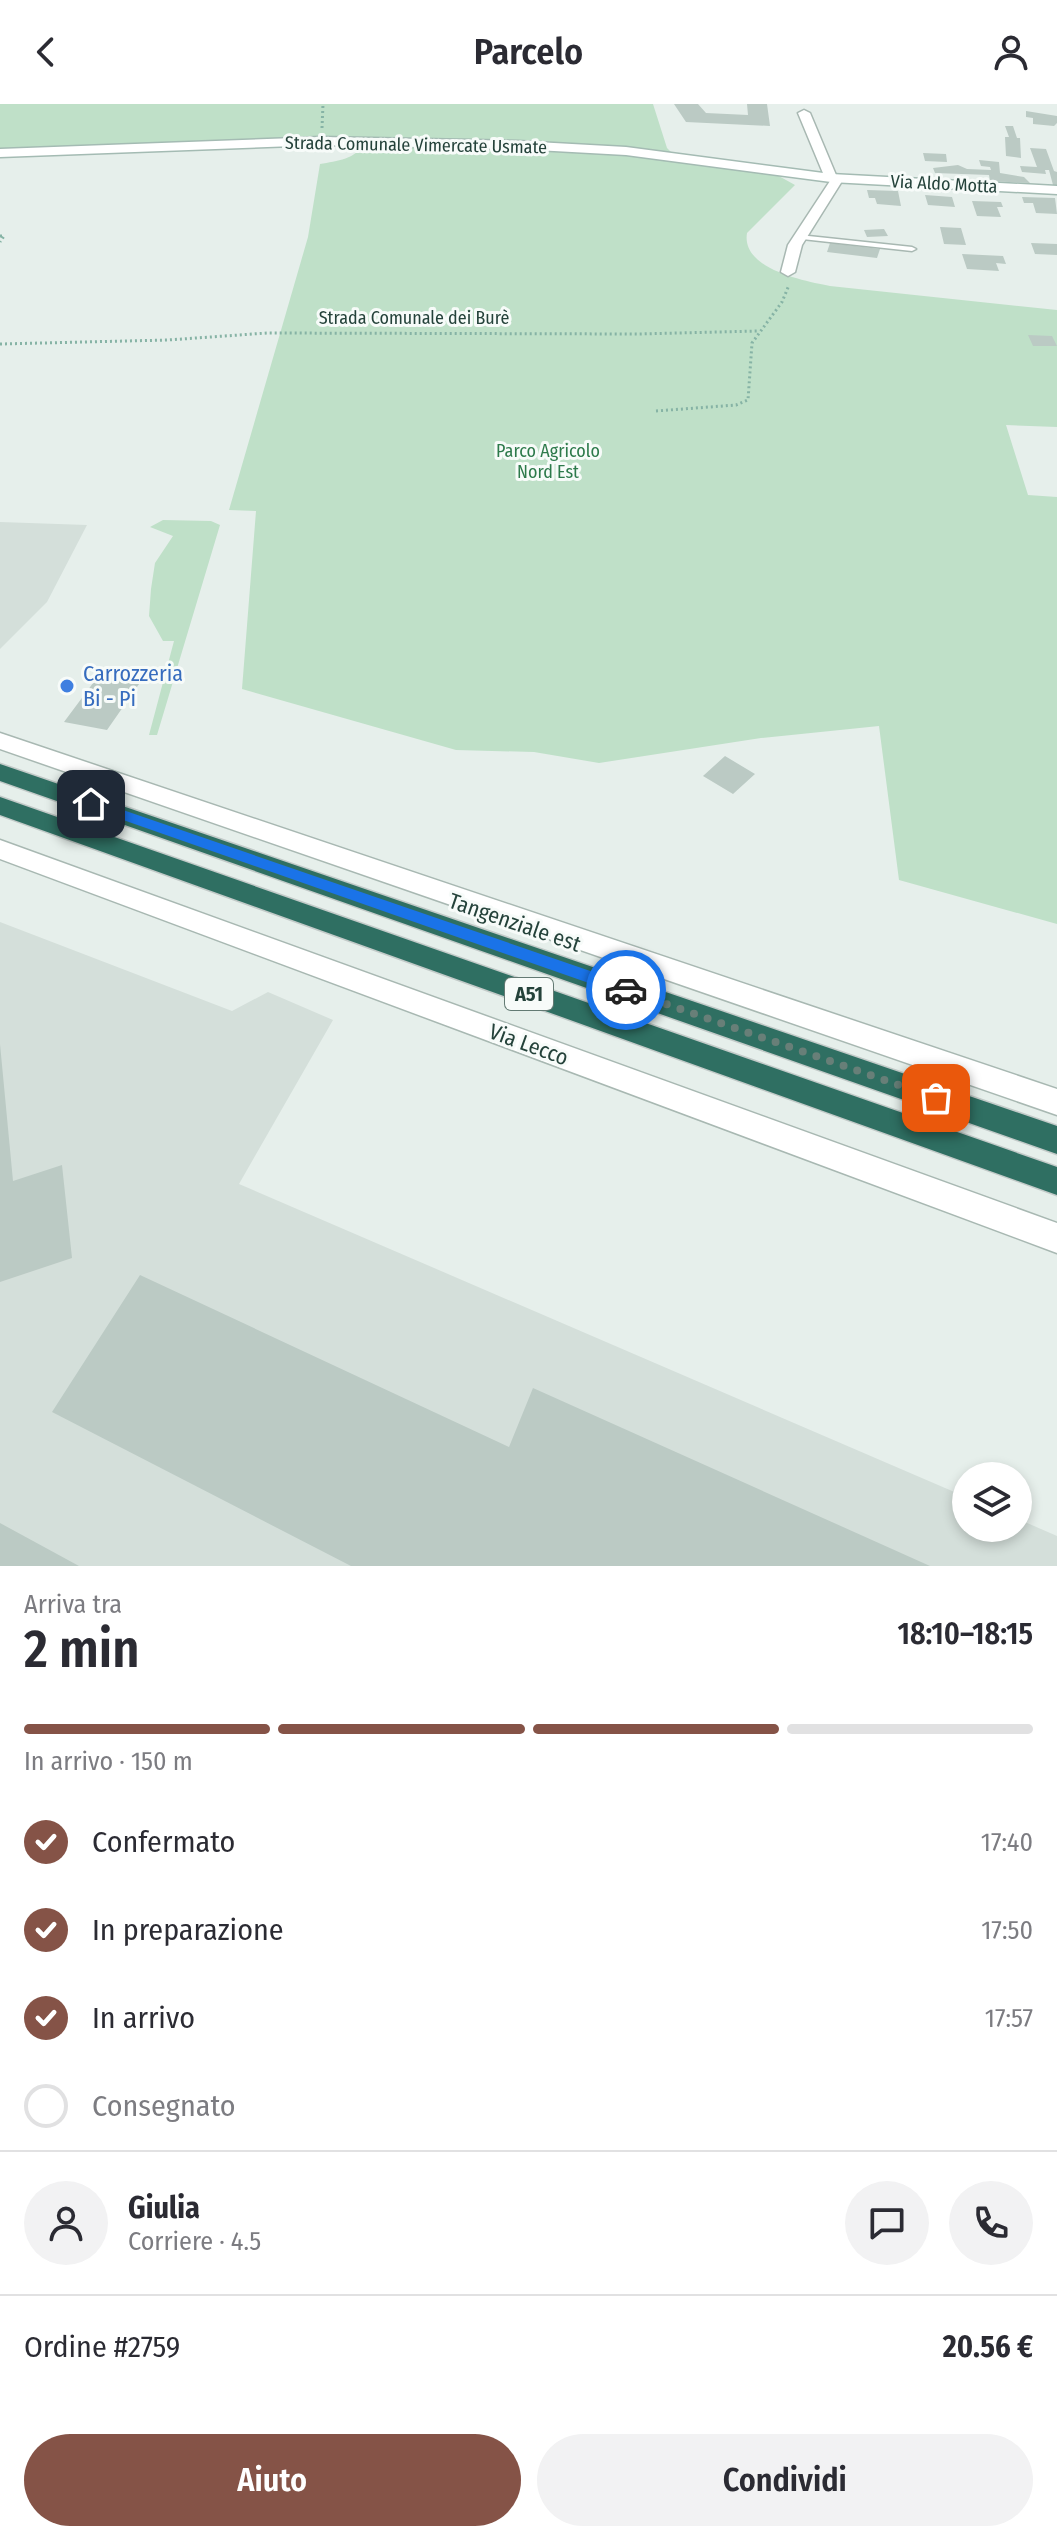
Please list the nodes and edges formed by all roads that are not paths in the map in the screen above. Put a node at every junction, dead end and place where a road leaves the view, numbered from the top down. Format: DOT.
graph roads {
  1 [pos="804,113"];
  2 [pos="0,153"];
  3 [pos="835,178"];
  4 [pos="1057,190"];
  5 [pos="802,237"];
  6 [pos="912,249"];
  7 [pos="788,272"];
  8 [pos="0,741"];
  9 [pos="0,772"];
  10 [pos="0,806"];
  11 [pos="0,849"];
  12 [pos="1057,1102"];
  13 [pos="1057,1140"];
  14 [pos="1057,1181"];
  15 [pos="1057,1238"];
  1 -- 3 [label="street"];
  2 -- 3 [label="street, Strada Comunale Vimercate Usmate"];
  3 -- 4 [label="street, Via Aldo Motta"];
  3 -- 5 [label="street"];
  5 -- 6 [label="lane"];
  5 -- 7 [label="street"];
  8 -- 12 [label="street"];
  9 -- 13 [label="highway, Tangenziale est / A51"];
  10 -- 14 [label="highway, A51"];
  11 -- 15 [label="street, Via Lecco"];
}
